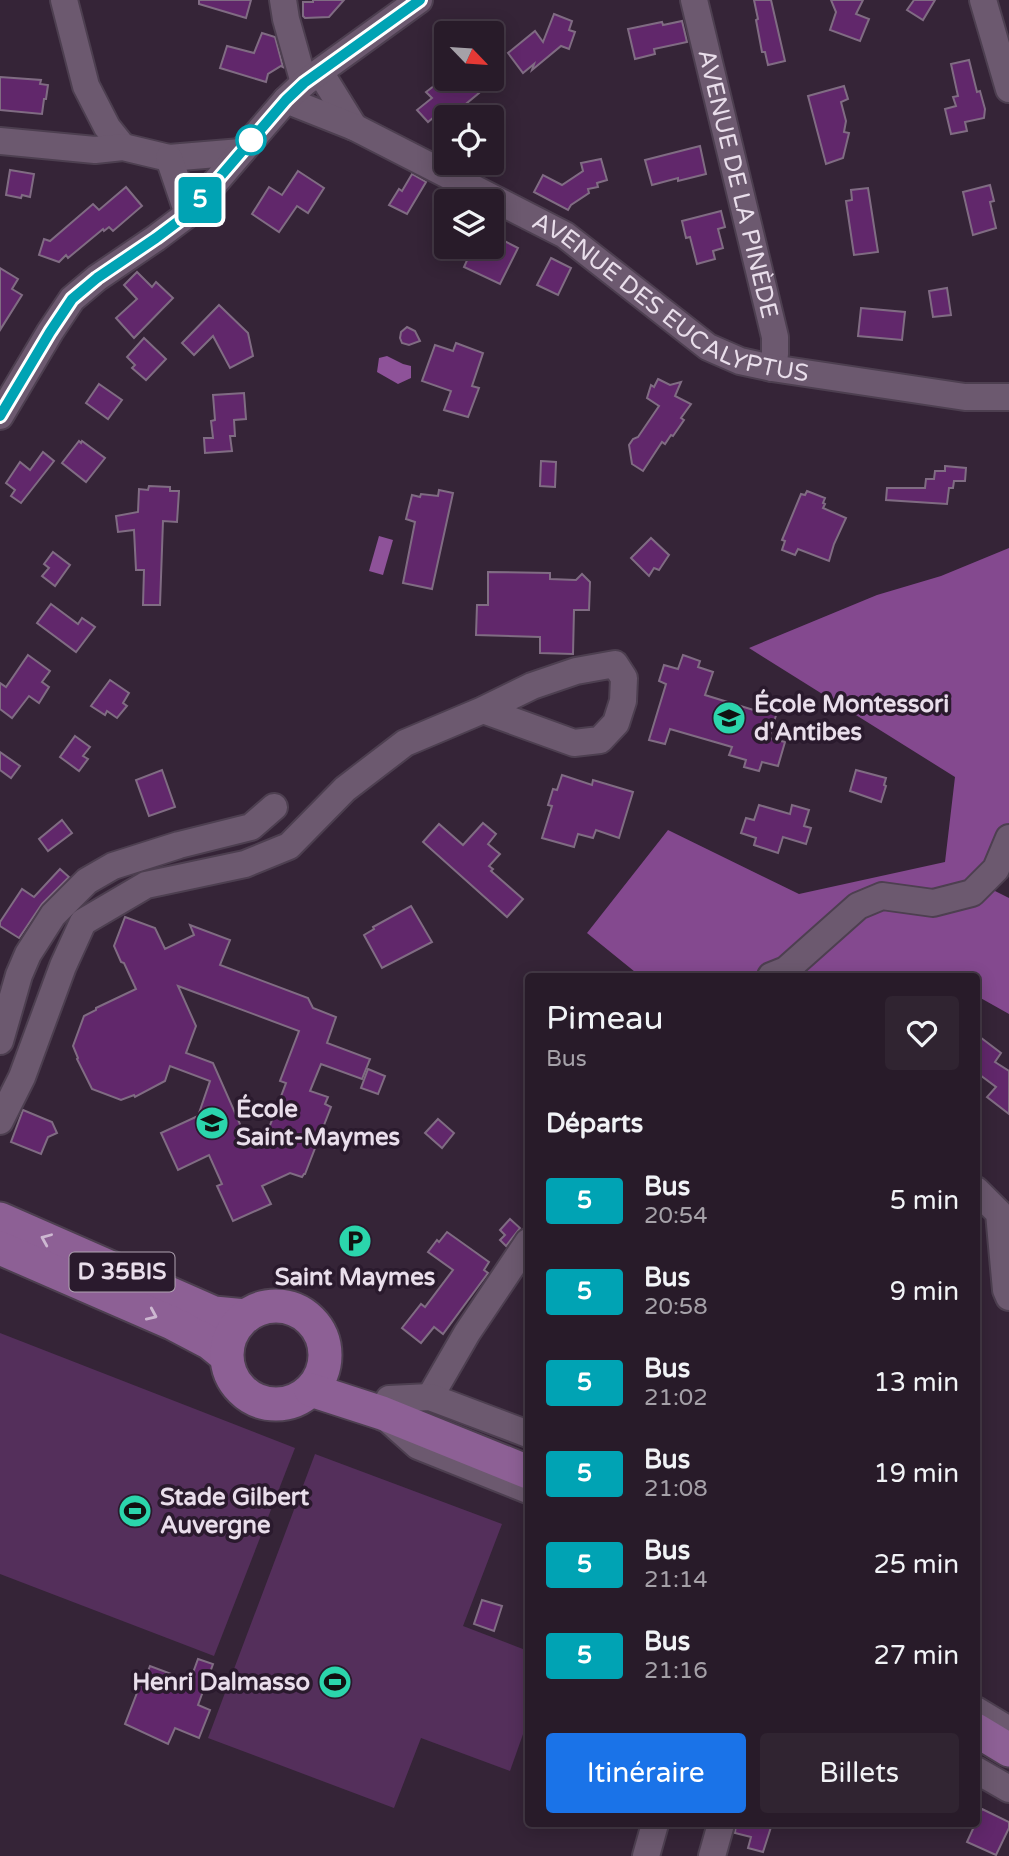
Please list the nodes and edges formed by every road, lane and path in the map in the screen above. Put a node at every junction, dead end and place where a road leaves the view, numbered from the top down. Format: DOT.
graph roads {
  1 [pos="64,0"];
  2 [pos="283,0"];
  3 [pos="419,0"];
  4 [pos="694,0"];
  5 [pos="984,0"];
  6 [pos="304,85"];
  7 [pos="1009,89"];
  8 [pos="354,127"];
  9 [pos="0,141"];
  10 [pos="123,147"];
  11 [pos="241,152"];
  12 [pos="169,158"];
  13 [pos="188,214"];
  14 [pos="772,368"];
  15 [pos="1009,397"];
  16 [pos="0,416"];
  17 [pos="483,710"];
  18 [pos="274,807"];
  19 [pos="1009,838"];
  20 [pos="780,973"];
  21 [pos="0,1041"];
  22 [pos="0,1121"];
  23 [pos="980,1193"];
  24 [pos="1004,1212"];
  25 [pos="0,1219"];
  26 [pos="525,1246"];
  27 [pos="0,1248"];
  28 [pos="1009,1297"];
  29 [pos="246,1316"];
  30 [pos="226,1356"];
  31 [pos="318,1375"];
  32 [pos="430,1396"];
  33 [pos="386,1406"];
  34 [pos="525,1433"];
  35 [pos="525,1452"];
  36 [pos="525,1471"];
  37 [pos="525,1489"];
  38 [pos="980,1712"];
  39 [pos="1009,1730"];
  40 [pos="980,1732"];
  41 [pos="1009,1749"];
  42 [pos="980,1755"];
  43 [pos="980,1772"];
  44 [pos="1009,1772"];
  45 [pos="1009,1789"];
  46 [pos="654,1827"];
  47 [pos="721,1827"];
  48 [pos="646,1856"];
  49 [pos="712,1856"];
  1 -- 10 [label="street"];
  2 -- 6 [label="street"];
  3 -- 6 [label="street"];
  4 -- 14 [label="street, AVENUE DE LA PINÈDE"];
  5 -- 7 [label="street"];
  6 -- 8 [label="street, AVENUE DES EUCALYPTUS"];
  6 -- 8 [label="street"];
  6 -- 11 [label="street"];
  8 -- 14 [label="street, AVENUE DES EUCALYPTUS"];
  9 -- 10 [label="street"];
  10 -- 12 [label="street"];
  11 -- 12 [label="street"];
  11 -- 13 [label="street"];
  12 -- 13 [label="street"];
  13 -- 16 [label="street"];
  14 -- 15 [label="street, AVENUE DES EUCALYPTUS"];
  17 -- 17 [label="street"];
  17 -- 22 [label="street"];
  18 -- 21 [label="street"];
  19 -- 20 [label="street"];
  23 -- 24 [label="street"];
  24 -- 28 [label="street"];
  29 -- 25 [label="main road, D 35BIS, one-way"];
  26 -- 32 [label="street"];
  27 -- 30 [label="main road, D 35BIS, one-way"];
  29 -- 30 [label="main road"];
  29 -- 31 [label="main road"];
  30 -- 31 [label="main road"];
  31 -- 33 [label="main road"];
  32 -- 33 [label="street"];
  32 -- 34 [label="street"];
  33 -- 35 [label="main road"];
  33 -- 36 [label="main road"];
  33 -- 37 [label="street"];
  38 -- 39 [label="street"];
  40 -- 41 [label="main road"];
  42 -- 44 [label="main road"];
  43 -- 45 [label="street"];
  46 -- 48 [label="street"];
  47 -- 49 [label="street"];
}
